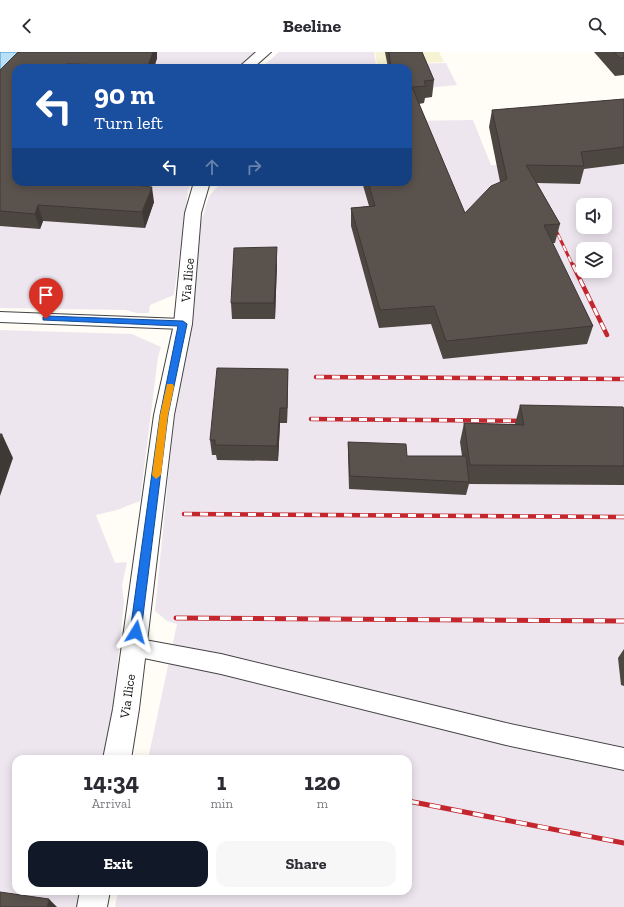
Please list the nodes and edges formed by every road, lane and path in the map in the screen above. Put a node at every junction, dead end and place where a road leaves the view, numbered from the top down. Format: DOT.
graph roads {
  1 [pos="264,52"];
  2 [pos="250,64"];
  3 [pos="201,186"];
  4 [pos="0,317"];
  5 [pos="183,324"];
  6 [pos="134,646"];
  7 [pos="118,755"];
  8 [pos="624,760"];
  9 [pos="94,895"];
  10 [pos="92,907"];
  1 -- 2 [label="street"];
  3 -- 5 [label="street, Via Ilice"];
  4 -- 5 [label="lane"];
  5 -- 6 [label="street, Via Ilice"];
  6 -- 7 [label="street, Via Ilice"];
  6 -- 8 [label="lane"];
  9 -- 10 [label="street"];
}
